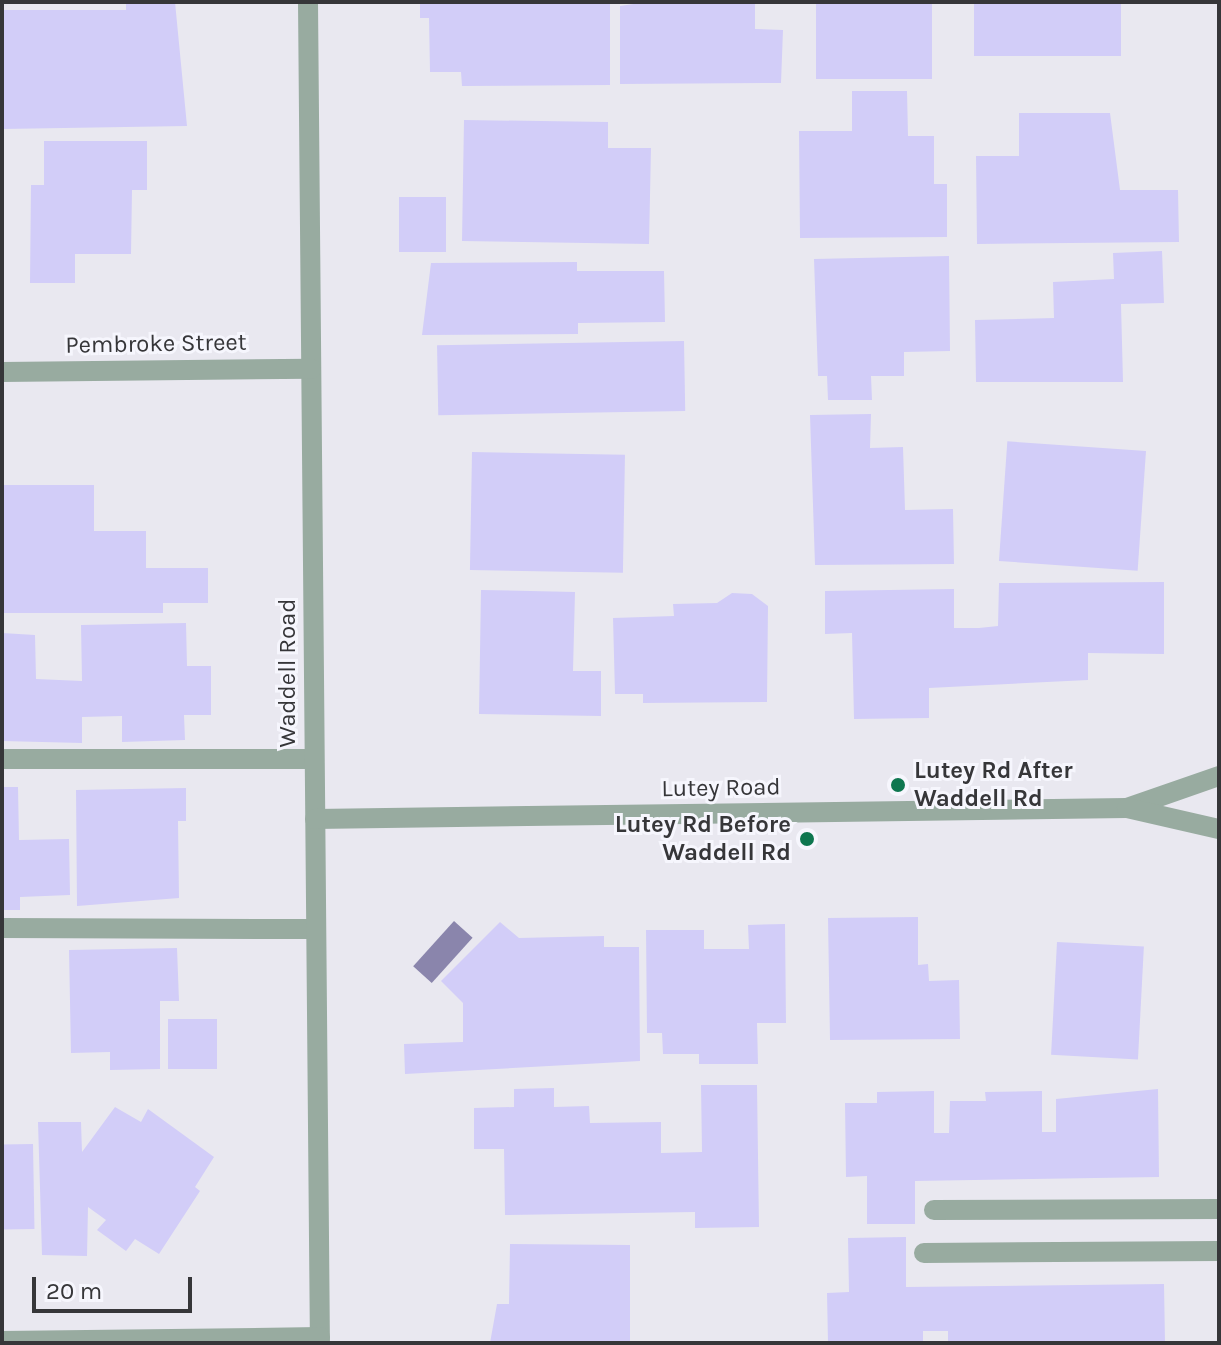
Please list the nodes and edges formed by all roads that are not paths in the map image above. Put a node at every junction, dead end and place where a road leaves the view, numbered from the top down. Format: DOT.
graph roads {
  1 [pos="308,2"];
  2 [pos="311,369"];
  3 [pos="2,372"];
  4 [pos="2,759"];
  5 [pos="314,759"];
  6 [pos="1219,776"];
  7 [pos="1127,808"];
  8 [pos="315,819"];
  9 [pos="1219,829"];
  10 [pos="2,928"];
  11 [pos="316,929"];
  12 [pos="1219,1209"];
  13 [pos="934,1210"];
  14 [pos="1219,1251"];
  15 [pos="924,1253"];
  16 [pos="320,1340"];
  17 [pos="2,1341"];
  1 -- 2 [label="street, Waddell Road"];
  2 -- 3 [label="street, Pembroke Street"];
  2 -- 5 [label="street, Waddell Road"];
  4 -- 5 [label="street"];
  5 -- 8 [label="street, Waddell Road"];
  6 -- 7 [label="street, Lutey Road"];
  7 -- 8 [label="street, Lutey Road"];
  7 -- 9 [label="street, Lutey Road"];
  8 -- 11 [label="street, Waddell Road"];
  10 -- 11 [label="street"];
  11 -- 16 [label="street, Waddell Road"];
  12 -- 13 [label="street"];
  14 -- 15 [label="street"];
  16 -- 17 [label="street"];
}
